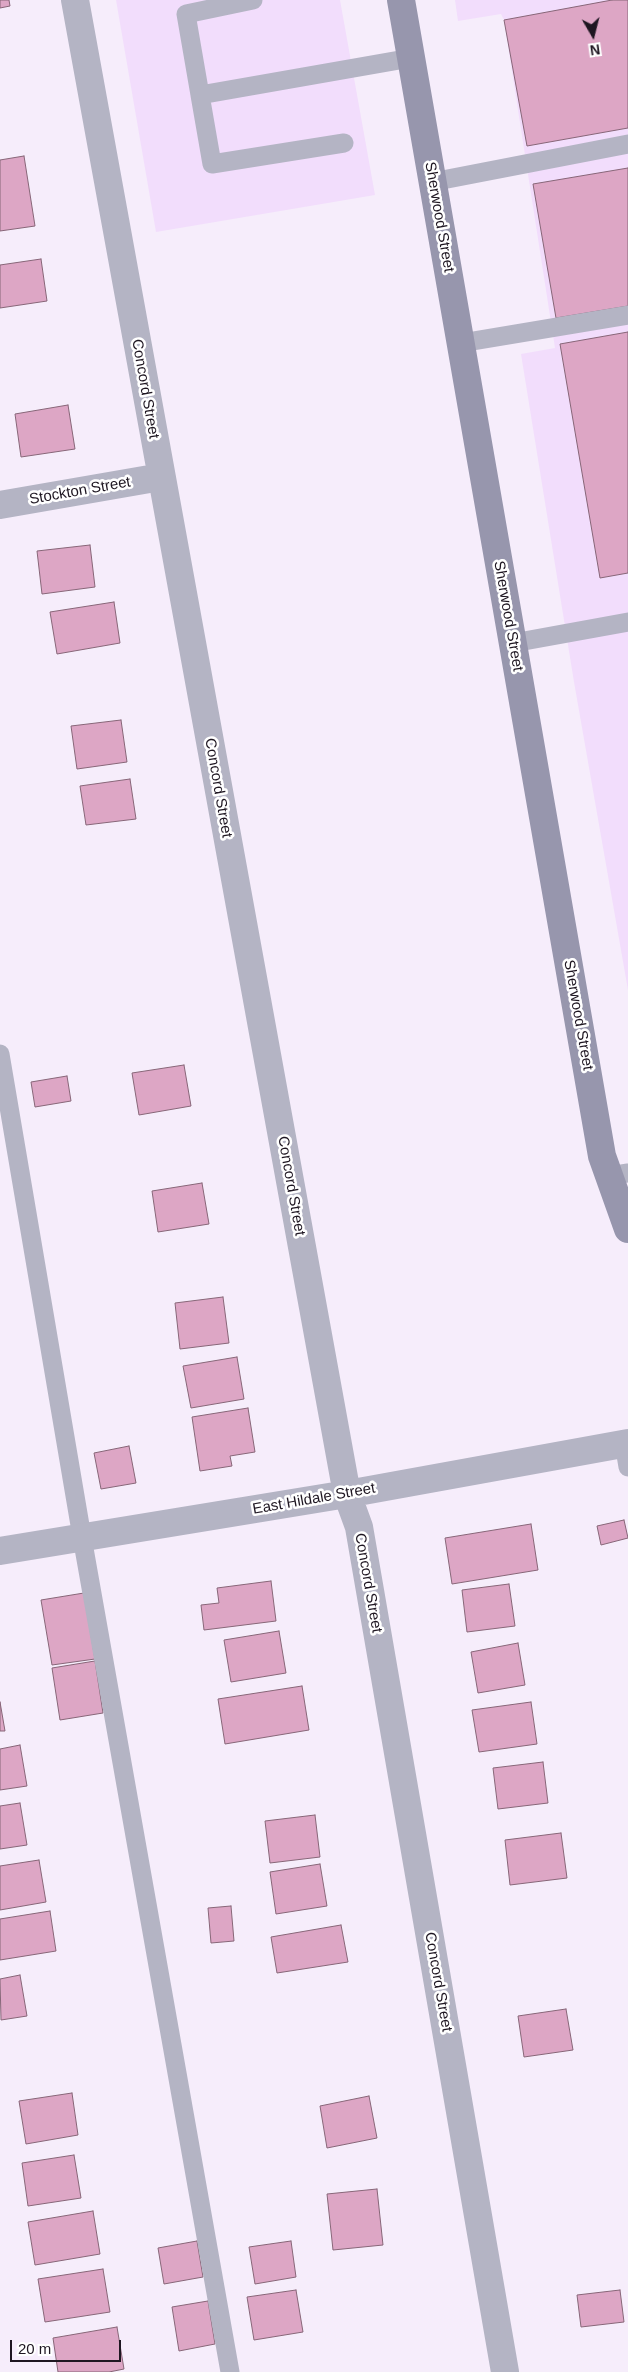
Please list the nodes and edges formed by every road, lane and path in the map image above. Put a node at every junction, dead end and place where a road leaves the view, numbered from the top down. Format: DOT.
graph roads {
  1 [pos="75,0"];
  2 [pos="253,0"];
  3 [pos="401,0"];
  4 [pos="411,58"];
  5 [pos="200,95"];
  6 [pos="344,143"];
  7 [pos="628,144"];
  8 [pos="432,182"];
  9 [pos="628,315"];
  10 [pos="461,343"];
  11 [pos="161,477"];
  12 [pos="0,505"];
  13 [pos="628,622"];
  14 [pos="513,643"];
  15 [pos="0,1054"];
  16 [pos="618,1174"];
  17 [pos="626,1218"];
  18 [pos="627,1451"];
  19 [pos="347,1494"];
  20 [pos="82,1537"];
  21 [pos="0,1551"];
  22 [pos="230,2372"];
  23 [pos="505,2372"];
  1 -- 11 [label="street, Concord Street"];
  2 -- 5 [label="lane"];
  3 -- 4 [label="street, Sherwood Street"];
  4 -- 5 [label="lane"];
  4 -- 8 [label="street, Sherwood Street"];
  5 -- 6 [label="lane"];
  7 -- 8 [label="lane"];
  8 -- 10 [label="street, Sherwood Street"];
  9 -- 10 [label="lane"];
  10 -- 14 [label="street, Sherwood Street"];
  11 -- 12 [label="street, Stockton Street"];
  11 -- 19 [label="street, Concord Street"];
  13 -- 14 [label="lane"];
  14 -- 16 [label="street, Sherwood Street"];
  15 -- 20 [label="lane"];
  16 -- 17 [label="street, Sherwood Street"];
  18 -- 19 [label="street, East Hildale Street"];
  19 -- 20 [label="street, East Hildale Street"];
  19 -- 23 [label="street, Concord Street"];
  20 -- 21 [label="street, East Hildale Street"];
  20 -- 22 [label="lane"];
}
